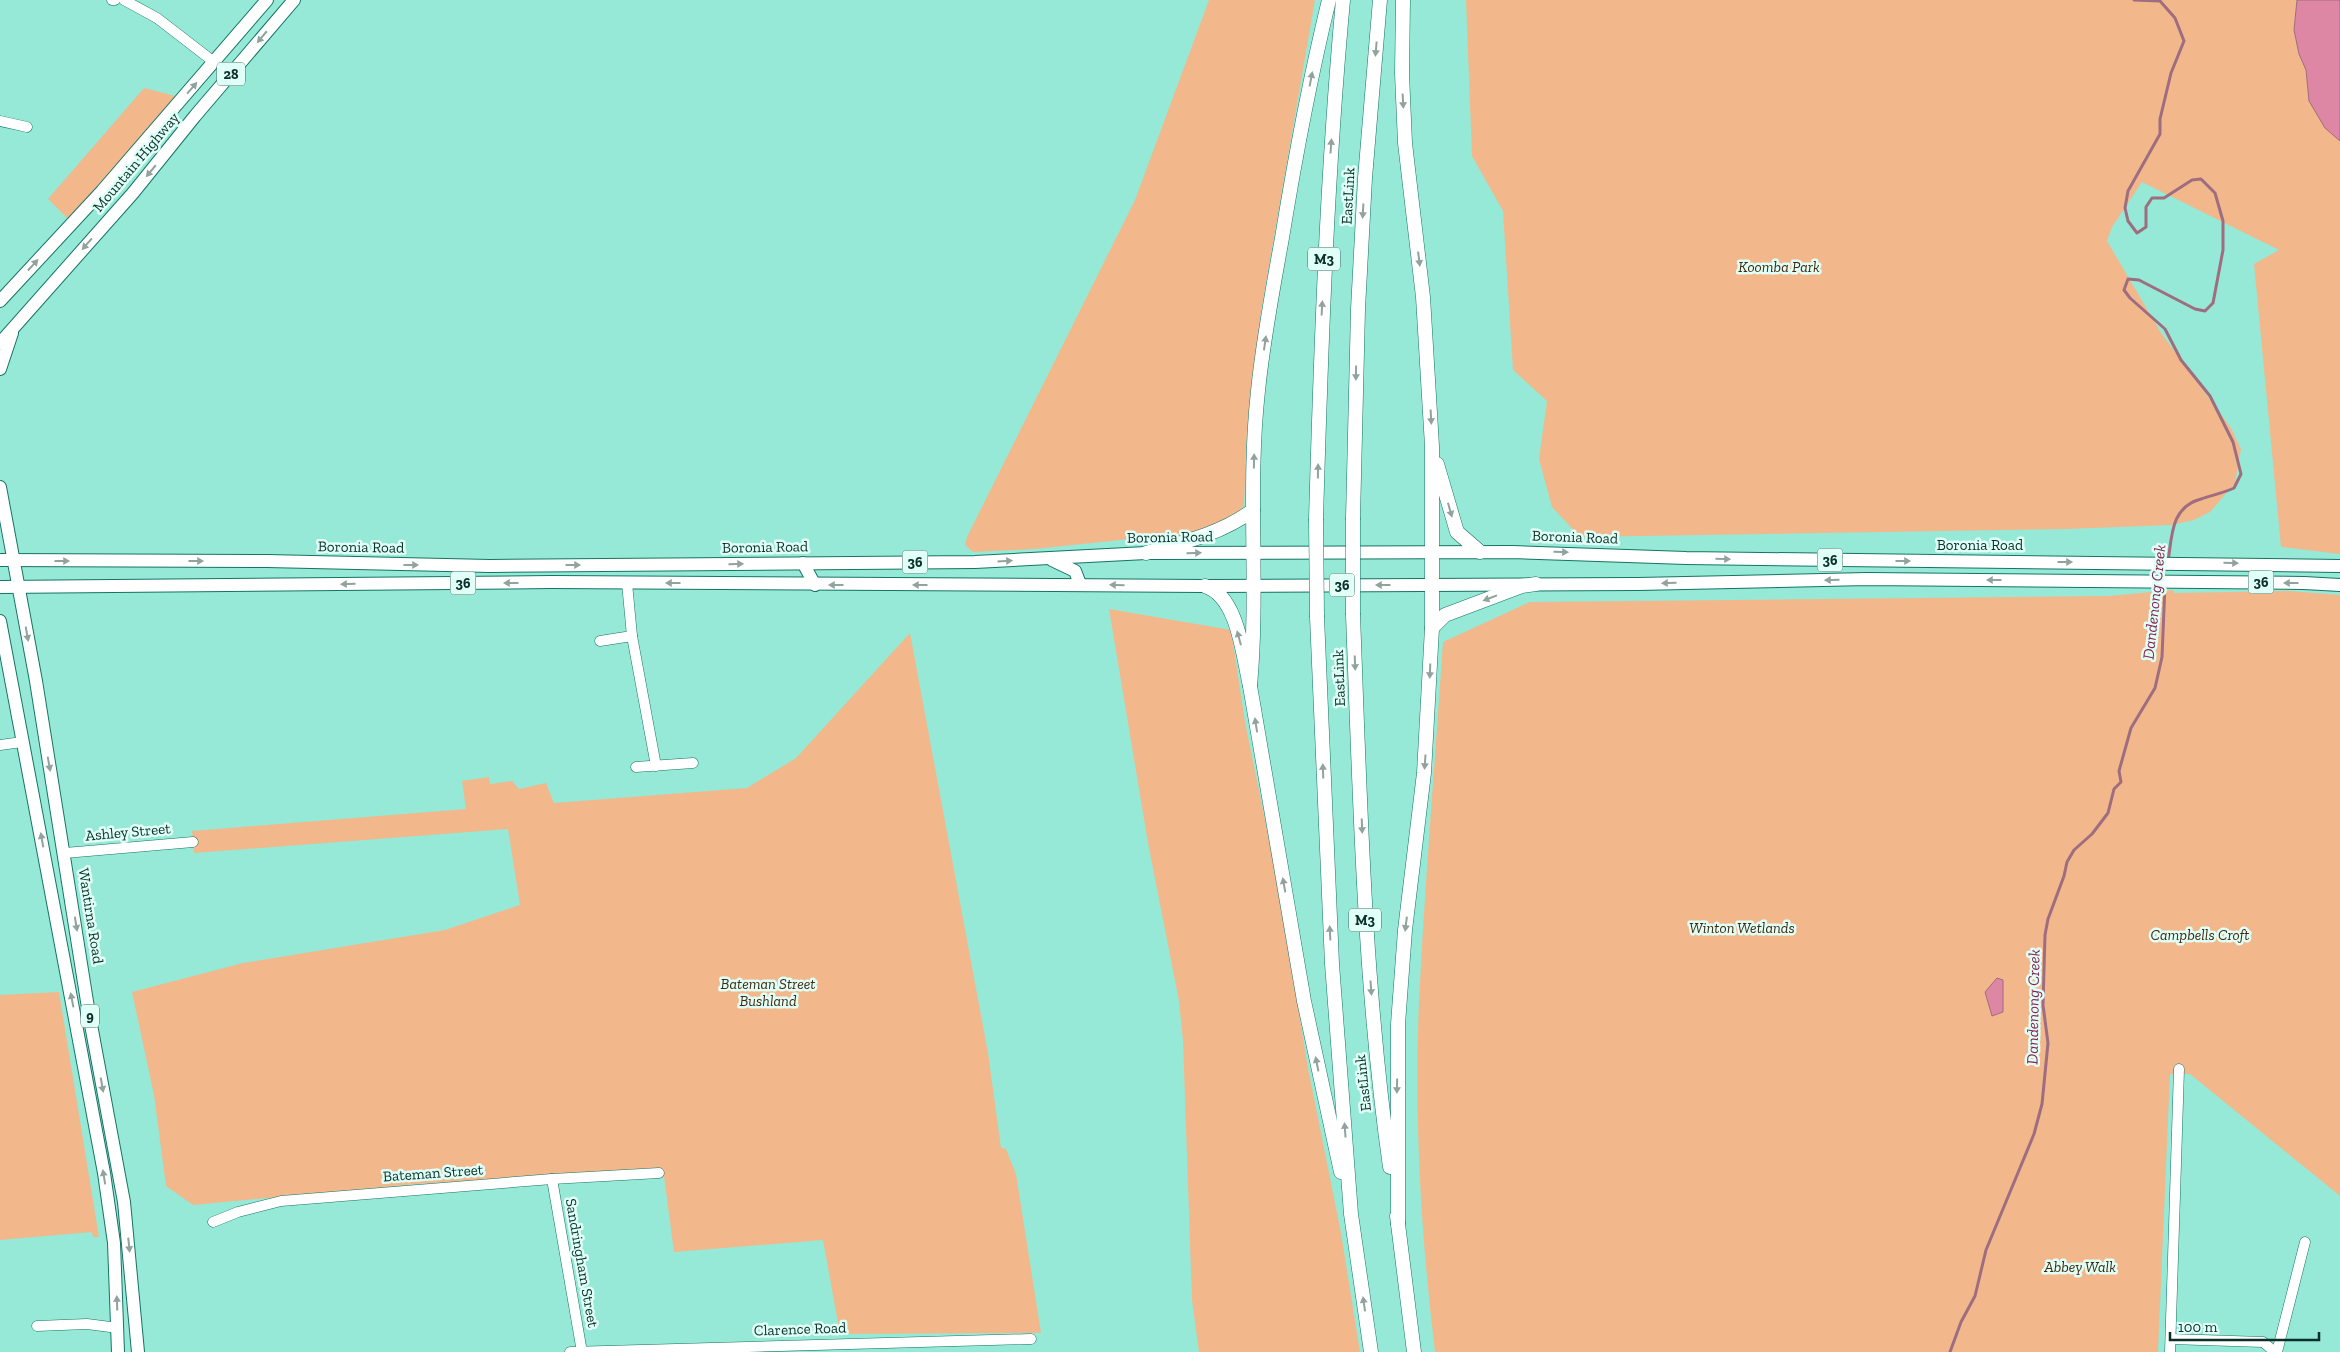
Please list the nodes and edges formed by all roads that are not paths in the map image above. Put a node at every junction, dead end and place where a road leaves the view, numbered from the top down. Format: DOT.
graph roads {
  1 [pos="124,0"];
  2 [pos="267,0"];
  3 [pos="294,0"];
  4 [pos="1329,0"];
  5 [pos="1343,0"];
  6 [pos="1380,0"];
  7 [pos="1403,0"];
  8 [pos="214,62"];
  9 [pos="0,121"];
  10 [pos="27,127"];
  11 [pos="0,301"];
  12 [pos="13,330"];
  13 [pos="0,343"];
  14 [pos="0,369"];
  15 [pos="1432,446"];
  16 [pos="0,487"];
  17 [pos="1253,510"];
  18 [pos="1253,552"];
  19 [pos="1432,552"];
  20 [pos="1480,552"];
  21 [pos="1146,554"];
  22 [pos="1048,558"];
  23 [pos="6,560"];
  24 [pos="267,561"];
  25 [pos="1868,561"];
  26 [pos="956,562"];
  27 [pos="803,563"];
  28 [pos="2340,566"];
  29 [pos="1867,579"];
  30 [pos="626,583"];
  31 [pos="266,584"];
  32 [pos="956,584"];
  33 [pos="1080,584"];
  34 [pos="1536,584"];
  35 [pos="815,585"];
  36 [pos="1432,585"];
  37 [pos="2340,585"];
  38 [pos="1205,586"];
  39 [pos="1253,586"];
  40 [pos="0,587"];
  41 [pos="19,587"];
  42 [pos="0,627"];
  43 [pos="1432,628"];
  44 [pos="632,636"];
  45 [pos="600,640"];
  46 [pos="1250,686"];
  47 [pos="44,739"];
  48 [pos="22,742"];
  49 [pos="0,745"];
  50 [pos="693,763"];
  51 [pos="656,766"];
  52 [pos="636,767"];
  53 [pos="193,842"];
  54 [pos="65,853"];
  55 [pos="2178,1069"];
  56 [pos="659,1173"];
  57 [pos="552,1179"];
  58 [pos="1351,1214"];
  59 [pos="213,1222"];
  60 [pos="1398,1224"];
  61 [pos="2305,1242"];
  62 [pos="37,1326"];
  63 [pos="118,1328"];
  64 [pos="1031,1338"];
  65 [pos="2171,1339"];
  66 [pos="766,1349"];
  67 [pos="118,1352"];
  68 [pos="138,1352"];
  69 [pos="570,1352"];
  70 [pos="582,1352"];
  71 [pos="1371,1352"];
  72 [pos="1414,1352"];
  73 [pos="2170,1352"];
  74 [pos="2276,1352"];
  1 -- 8 [label="street"];
  2 -- 8 [label="main road, Mountain Highway / 28"];
  3 -- 12 [label="main road, Mountain Highway / 28, one-way"];
  17 -- 4 [label="highway, one-way"];
  58 -- 5 [label="highway, EastLink / M3, one-way, bridge"];
  6 -- 60 [label="highway, EastLink / M3, one-way, bridge"];
  7 -- 15 [label="highway, one-way"];
  11 -- 8 [label="main road, Mountain Highway / 28, one-way"];
  9 -- 10 [label="street"];
  12 -- 13 [label="main road, Mountain Highway / 28"];
  12 -- 14 [label="main road"];
  15 -- 19 [label="highway"];
  15 -- 20 [label="highway, one-way"];
  16 -- 23 [label="main road, Wantirna Road"];
  17 -- 18 [label="highway"];
  17 -- 21 [label="highway"];
  18 -- 19 [label="main road, Boronia Road / 36"];
  21 -- 18 [label="main road, Boronia Road / 36, one-way"];
  18 -- 39 [label="highway"];
  19 -- 20 [label="main road, Boronia Road / 36"];
  19 -- 36 [label="highway"];
  20 -- 25 [label="main road, Boronia Road / 36, one-way"];
  21 -- 22 [label="main road, Boronia Road / 36"];
  26 -- 22 [label="main road, Boronia Road / 36, one-way"];
  22 -- 33 [label="main road"];
  23 -- 24 [label="main road, Boronia Road / 36, one-way"];
  23 -- 41 [label="main road, Wantirna Road / 9"];
  24 -- 27 [label="main road, Boronia Road / 36, one-way"];
  24 -- 31 [label="main road"];
  25 -- 28 [label="main road, Boronia Road / 36, one-way"];
  25 -- 29 [label="main road"];
  26 -- 27 [label="main road, Boronia Road / 36"];
  26 -- 32 [label="main road"];
  27 -- 35 [label="main road"];
  29 -- 34 [label="main road, 36, one-way"];
  37 -- 29 [label="main road, 36, one-way"];
  30 -- 31 [label="main road, 36, one-way"];
  35 -- 30 [label="main road, 36, one-way"];
  30 -- 44 [label="street"];
  31 -- 41 [label="main road, 36"];
  32 -- 33 [label="main road, 36"];
  32 -- 35 [label="main road, 36, one-way"];
  38 -- 33 [label="main road, 36, one-way"];
  34 -- 36 [label="main road, 36"];
  34 -- 43 [label="highway, one-way"];
  36 -- 39 [label="main road, 36, one-way"];
  36 -- 43 [label="highway"];
  38 -- 39 [label="main road, 36"];
  46 -- 38 [label="highway, one-way"];
  39 -- 46 [label="highway"];
  40 -- 41 [label="main road, 36"];
  41 -- 47 [label="main road, Wantirna Road / 9, one-way"];
  42 -- 48 [label="main road, 9"];
  43 -- 60 [label="highway, one-way"];
  44 -- 45 [label="street"];
  44 -- 51 [label="street"];
  58 -- 46 [label="highway, one-way"];
  47 -- 48 [label="main road"];
  47 -- 54 [label="main road, Wantirna Road / 9, one-way"];
  48 -- 49 [label="street"];
  63 -- 48 [label="main road, 9, one-way"];
  50 -- 51 [label="street"];
  51 -- 52 [label="street"];
  53 -- 54 [label="street, Ashley Street"];
  54 -- 68 [label="main road, Wantirna Road / 9, one-way"];
  55 -- 65 [label="street"];
  56 -- 57 [label="street, Bateman Street"];
  57 -- 59 [label="street, Bateman Street"];
  57 -- 70 [label="street, Sandringham Street"];
  71 -- 58 [label="highway, EastLink / M3, one-way"];
  60 -- 72 [label="highway, EastLink / M3"];
  61 -- 74 [label="street"];
  62 -- 63 [label="street"];
  63 -- 67 [label="main road, 9"];
  64 -- 66 [label="street, Clarence Road"];
  65 -- 73 [label="street"];
  65 -- 74 [label="street"];
  66 -- 70 [label="street, Clarence Road"];
  69 -- 70 [label="street, Clarence Road"];
}
